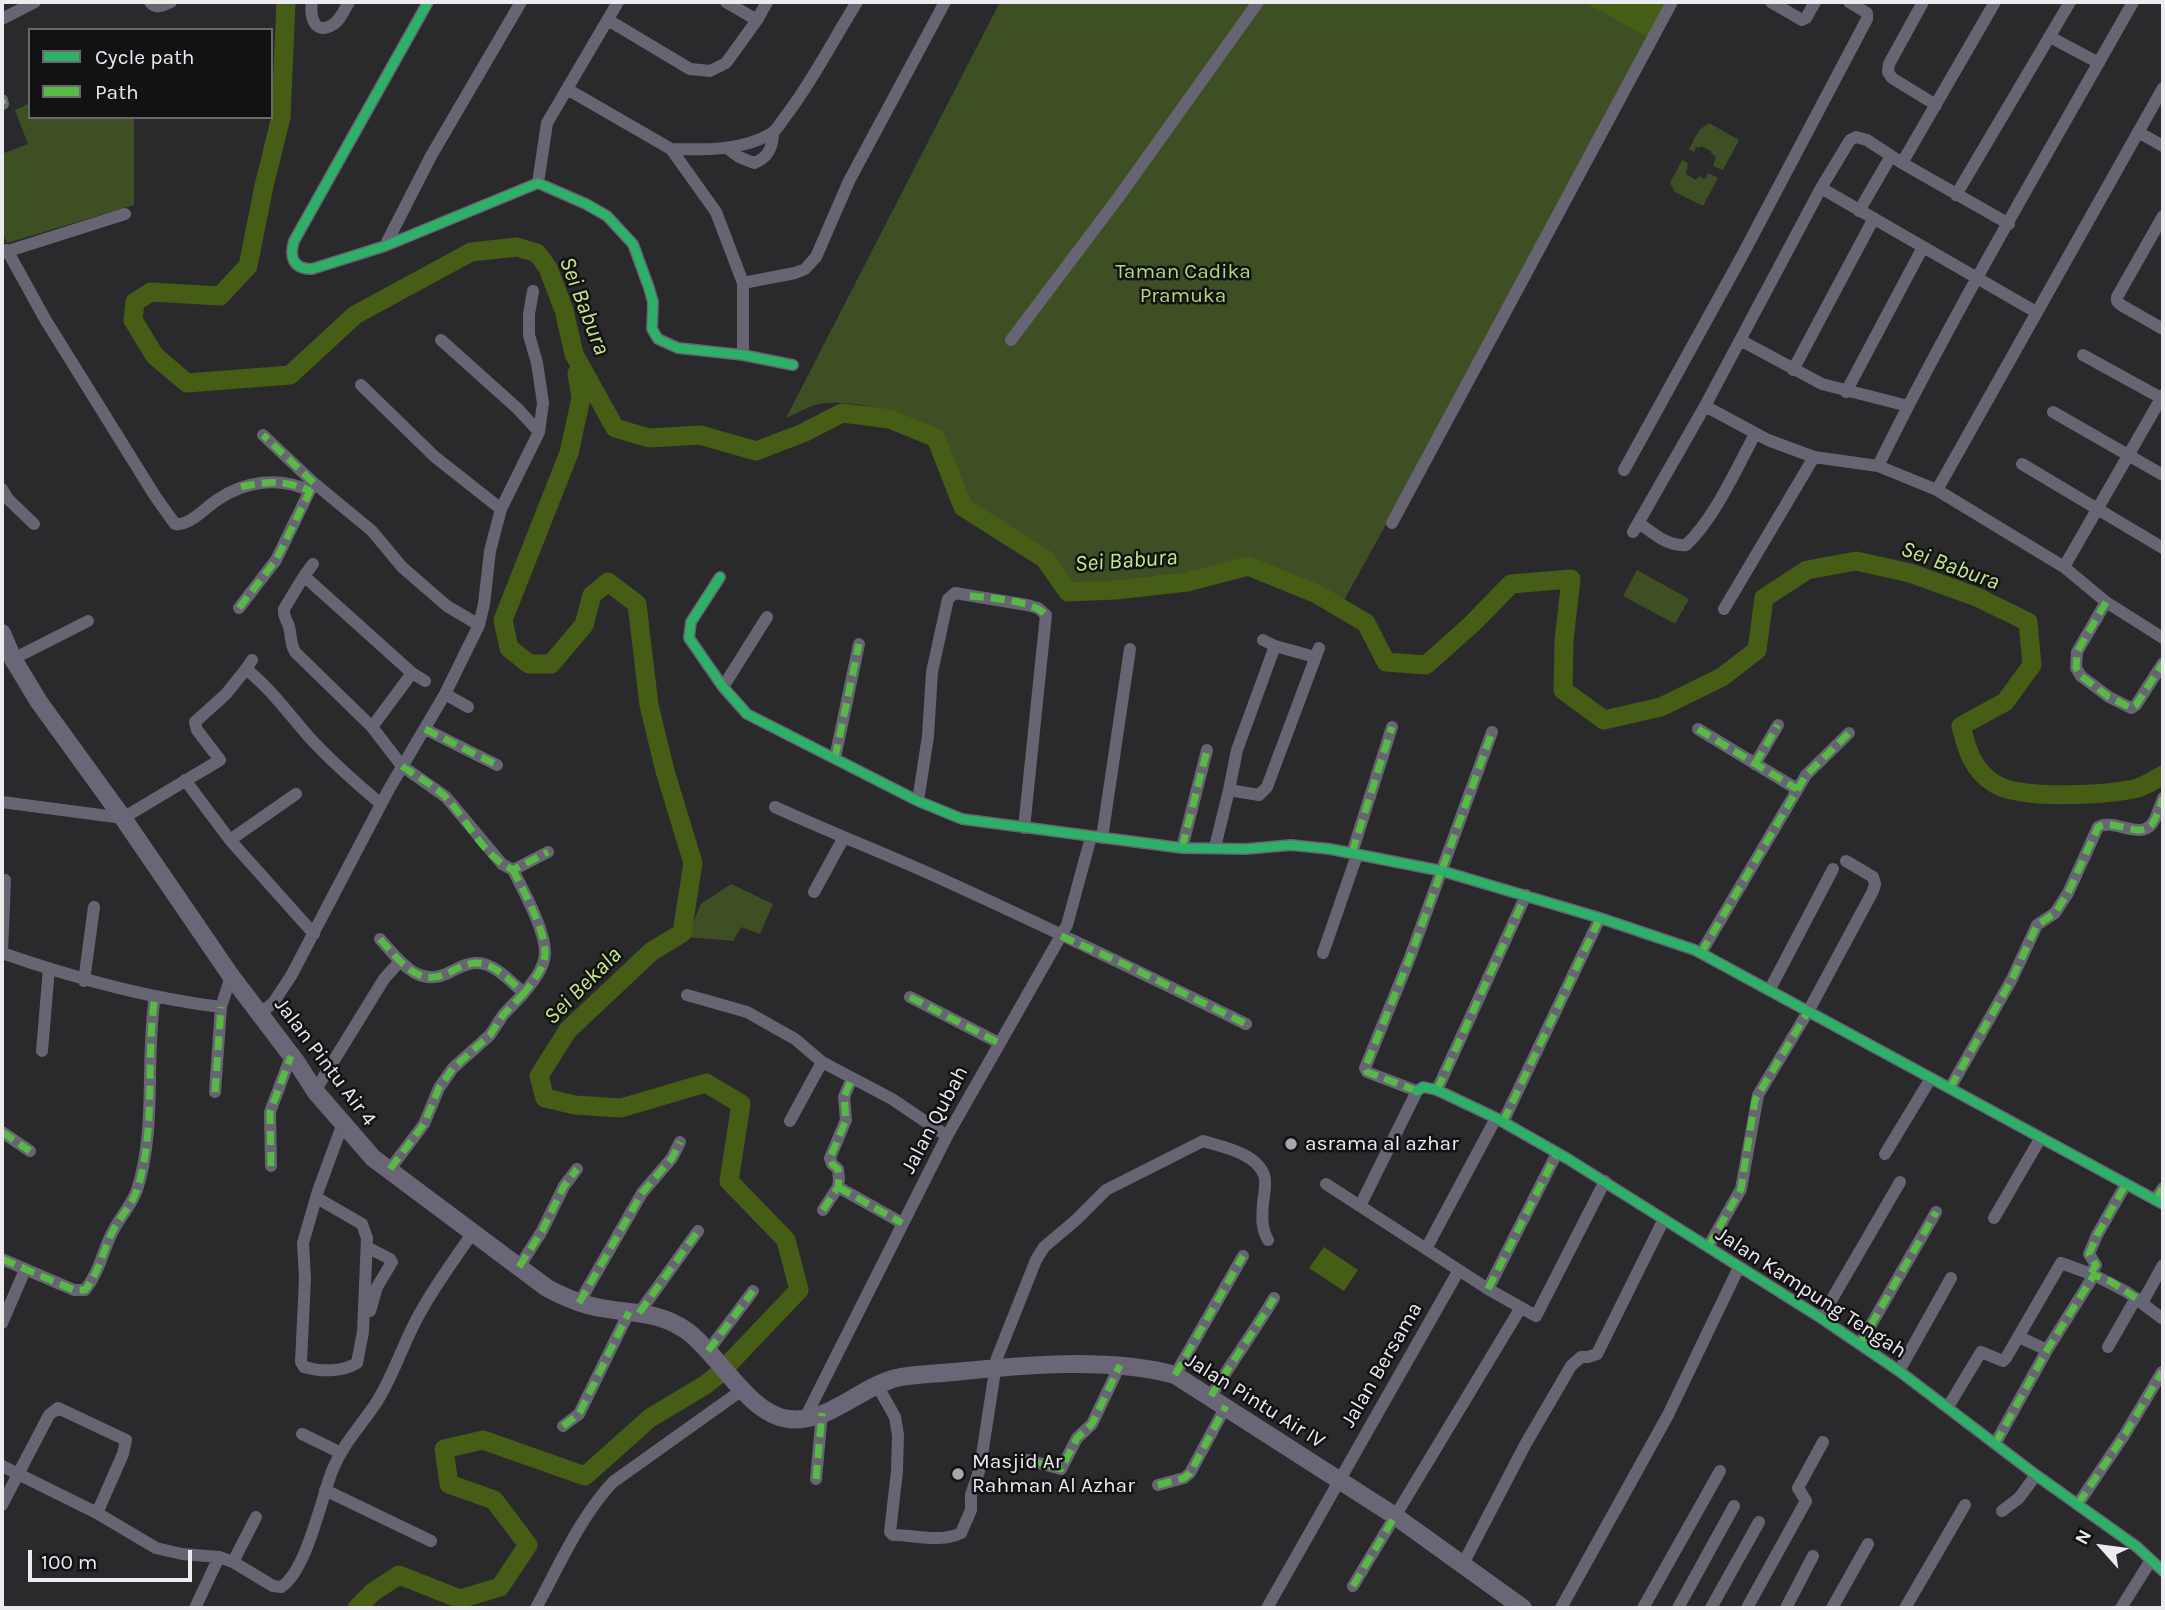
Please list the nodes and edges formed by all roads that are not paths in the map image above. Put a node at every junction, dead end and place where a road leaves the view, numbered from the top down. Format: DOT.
graph roads {
  1 [pos="35,2"];
  2 [pos="150,2"];
  3 [pos="171,2"];
  4 [pos="312,2"];
  5 [pos="349,2"];
  6 [pos="428,2"];
  7 [pos="521,2"];
  8 [pos="618,2"];
  9 [pos="726,2"];
  10 [pos="767,2"];
  11 [pos="857,2"];
  12 [pos="945,2"];
  13 [pos="1258,2"];
  14 [pos="1672,2"];
  15 [pos="1771,2"];
  16 [pos="1815,2"];
  17 [pos="1849,2"];
  18 [pos="1923,2"];
  19 [pos="1995,2"];
  20 [pos="2070,2"];
  21 [pos="2133,2"];
  22 [pos="2,19"];
  23 [pos="608,20"];
  24 [pos="757,20"];
  25 [pos="2050,37"];
  26 [pos="2099,63"];
  27 [pos="2163,88"];
  28 [pos="567,89"];
  29 [pos="1936,105"];
  30 [pos="773,132"];
  31 [pos="2138,132"];
  32 [pos="2163,146"];
  33 [pos="727,148"];
  34 [pos="671,149"];
  35 [pos="1896,160"];
  36 [pos="538,183"];
  37 [pos="1821,188"];
  38 [pos="1956,195"];
  39 [pos="1859,211"];
  40 [pos="125,214"];
  41 [pos="2163,216"];
  42 [pos="1874,218"];
  43 [pos="2009,224"];
  44 [pos="386,246"];
  45 [pos="1923,247"];
  46 [pos="5,252"];
  47 [pos="1977,278"];
  48 [pos="743,283"];
  49 [pos="533,291"];
  50 [pos="2036,312"];
  51 [pos="2163,330"];
  52 [pos="441,340"];
  53 [pos="1011,340"];
  54 [pos="1740,340"];
  55 [pos="743,355"];
  56 [pos="2083,355"];
  57 [pos="793,365"];
  58 [pos="1793,370"];
  59 [pos="361,385"];
  60 [pos="1846,392"];
  61 [pos="2163,397"];
  62 [pos="1704,406"];
  63 [pos="1908,406"];
  64 [pos="2053,412"];
  65 [pos="539,432"];
  66 [pos="1755,434"];
  67 [pos="263,435"];
  68 [pos="2130,456"];
  69 [pos="1814,457"];
  70 [pos="2022,464"];
  71 [pos="1878,466"];
  72 [pos="1623,470"];
  73 [pos="2163,475"];
  74 [pos="312,487"];
  75 [pos="2,489"];
  76 [pos="1937,490"];
  77 [pos="501,509"];
  78 [pos="2099,509"];
  79 [pos="1392,523"];
  80 [pos="34,524"];
  81 [pos="2163,548"];
  82 [pos="313,564"];
  83 [pos="2064,567"];
  84 [pos="304,576"];
  85 [pos="720,577"];
  86 [pos="2106,602"];
  87 [pos="239,608"];
  88 [pos="1724,609"];
  89 [pos="767,617"];
  90 [pos="88,621"];
  91 [pos="479,625"];
  92 [pos="2,634"];
  93 [pos="2163,638"];
  94 [pos="859,644"];
  95 [pos="1130,649"];
  96 [pos="13,659"];
  97 [pos="2163,663"];
  98 [pos="412,673"];
  99 [pos="425,681"];
  100 [pos="723,687"];
  101 [pos="445,694"];
  102 [pos="468,707"];
  103 [pos="1778,725"];
  104 [pos="372,727"];
  105 [pos="1392,727"];
  106 [pos="425,729"];
  107 [pos="1698,729"];
  108 [pos="1492,732"];
  109 [pos="1849,733"];
  110 [pos="1208,750"];
  111 [pos="835,758"];
  112 [pos="1755,764"];
  113 [pos="497,765"];
  114 [pos="402,766"];
  115 [pos="185,780"];
  116 [pos="1797,789"];
  117 [pos="1228,790"];
  118 [pos="296,794"];
  119 [pos="2163,798"];
  120 [pos="918,801"];
  121 [pos="2,802"];
  122 [pos="381,804"];
  123 [pos="775,807"];
  124 [pos="123,818"];
  125 [pos="1024,828"];
  126 [pos="1097,837"];
  127 [pos="843,839"];
  128 [pos="230,840"];
  129 [pos="1215,847"];
  130 [pos="1182,848"];
  131 [pos="548,852"];
  132 [pos="1354,854"];
  133 [pos="1846,861"];
  134 [pos="1833,869"];
  135 [pos="513,870"];
  136 [pos="1442,871"];
  137 [pos="5,880"];
  138 [pos="814,892"];
  139 [pos="1527,895"];
  140 [pos="94,907"];
  141 [pos="1600,918"];
  142 [pos="314,934"];
  143 [pos="1061,936"];
  144 [pos="380,939"];
  145 [pos="2,952"];
  146 [pos="1323,953"];
  147 [pos="1701,953"];
  148 [pos="400,961"];
  149 [pos="49,968"];
  150 [pos="231,976"];
  151 [pos="84,981"];
  152 [pos="1770,989"];
  153 [pos="524,993"];
  154 [pos="687,995"];
  155 [pos="155,996"];
  156 [pos="910,997"];
  157 [pos="221,1007"];
  158 [pos="1809,1010"];
  159 [pos="259,1014"];
  160 [pos="1246,1024"];
  161 [pos="999,1043"];
  162 [pos="42,1051"];
  163 [pos="291,1056"];
  164 [pos="822,1062"];
  165 [pos="852,1078"];
  166 [pos="1931,1078"];
  167 [pos="1950,1088"];
  168 [pos="1437,1090"];
  169 [pos="215,1091"];
  170 [pos="315,1091"];
  171 [pos="1417,1091"];
  172 [pos="1500,1120"];
  173 [pos="790,1121"];
  174 [pos="343,1123"];
  175 [pos="2,1132"];
  176 [pos="947,1136"];
  177 [pos="2040,1139"];
  178 [pos="680,1142"];
  179 [pos="30,1151"];
  180 [pos="1557,1153"];
  181 [pos="1885,1154"];
  182 [pos="271,1166"];
  183 [pos="390,1169"];
  184 [pos="577,1169"];
  185 [pos="1605,1181"];
  186 [pos="1900,1182"];
  187 [pos="1326,1184"];
  188 [pos="2126,1184"];
  189 [pos="838,1187"];
  190 [pos="2163,1188"];
  191 [pos="317,1198"];
  192 [pos="2159,1202"];
  193 [pos="1360,1206"];
  194 [pos="823,1210"];
  195 [pos="1936,1212"];
  196 [pos="1994,1218"];
  197 [pos="1664,1219"];
  198 [pos="902,1223"];
  199 [pos="698,1231"];
  200 [pos="473,1232"];
  201 [pos="1268,1240"];
  202 [pos="367,1247"];
  203 [pos="1708,1247"];
  204 [pos="1426,1250"];
  205 [pos="1243,1256"];
  206 [pos="2,1259"];
  207 [pos="2163,1265"];
  208 [pos="519,1267"];
  209 [pos="1739,1267"];
  210 [pos="25,1270"];
  211 [pos="1458,1270"];
  212 [pos="2092,1274"];
  213 [pos="1951,1278"];
  214 [pos="1488,1289"];
  215 [pos="753,1291"];
  216 [pos="1274,1298"];
  217 [pos="2139,1301"];
  218 [pos="579,1303"];
  219 [pos="1520,1309"];
  220 [pos="634,1313"];
  221 [pos="1821,1318"];
  222 [pos="2163,1319"];
  223 [pos="2,1323"];
  224 [pos="363,1332"];
  225 [pos="2019,1337"];
  226 [pos="1860,1345"];
  227 [pos="2109,1347"];
  228 [pos="2047,1350"];
  229 [pos="710,1353"];
  230 [pos="1121,1365"];
  231 [pos="994,1367"];
  232 [pos="1899,1371"];
  233 [pos="2162,1372"];
  234 [pos="1175,1375"];
  235 [pos="737,1385"];
  236 [pos="877,1385"];
  237 [pos="1218,1401"];
  238 [pos="1948,1407"];
  239 [pos="822,1413"];
  240 [pos="804,1420"];
  241 [pos="564,1426"];
  242 [pos="302,1434"];
  243 [pos="1823,1441"];
  244 [pos="1995,1444"];
  245 [pos="339,1452"];
  246 [pos="1028,1460"];
  247 [pos="2,1466"];
  248 [pos="1720,1471"];
  249 [pos="17,1475"];
  250 [pos="2036,1475"];
  251 [pos="816,1479"];
  252 [pos="1338,1480"];
  253 [pos="1158,1485"];
  254 [pos="325,1490"];
  255 [pos="2078,1504"];
  256 [pos="2,1505"];
  257 [pos="1965,1505"];
  258 [pos="1734,1506"];
  259 [pos="2002,1511"];
  260 [pos="97,1513"];
  261 [pos="1395,1516"];
  262 [pos="256,1517"];
  263 [pos="1759,1522"];
  264 [pos="431,1541"];
  265 [pos="1868,1544"];
  266 [pos="1813,1556"];
  267 [pos="219,1557"];
  268 [pos="2151,1560"];
  269 [pos="233,1562"];
  270 [pos="1462,1566"];
  271 [pos="2163,1571"];
  272 [pos="1353,1586"];
  273 [pos="1512,1605"];
  274 [pos="195,1608"];
  275 [pos="536,1608"];
  276 [pos="1267,1608"];
  277 [pos="1561,1608"];
  278 [pos="1643,1608"];
  279 [pos="1678,1608"];
  280 [pos="1711,1608"];
  281 [pos="1747,1608"];
  282 [pos="1786,1608"];
  283 [pos="1832,1608"];
  284 [pos="1905,1608"];
  285 [pos="2121,1608"];
  1 -- 22 [label="street"];
  2 -- 3 [label="street"];
  4 -- 5 [label="street"];
  6 -- 44 [label="street"];
  7 -- 44 [label="street"];
  8 -- 23 [label="street"];
  9 -- 24 [label="street"];
  10 -- 24 [label="street"];
  11 -- 30 [label="street"];
  12 -- 48 [label="street"];
  13 -- 53 [label="street"];
  14 -- 79 [label="street"];
  15 -- 16 [label="street"];
  17 -- 72 [label="street"];
  18 -- 29 [label="street"];
  19 -- 29 [label="street"];
  20 -- 25 [label="street"];
  21 -- 26 [label="street"];
  23 -- 24 [label="street"];
  23 -- 28 [label="street"];
  25 -- 26 [label="street"];
  25 -- 38 [label="street"];
  26 -- 43 [label="street"];
  27 -- 31 [label="street"];
  28 -- 34 [label="street"];
  28 -- 36 [label="street"];
  29 -- 35 [label="street"];
  30 -- 33 [label="street"];
  30 -- 33 [label="street"];
  31 -- 32 [label="street"];
  31 -- 50 [label="street"];
  33 -- 34 [label="street"];
  34 -- 48 [label="street"];
  35 -- 37 [label="street"];
  35 -- 38 [label="street"];
  35 -- 39 [label="street"];
  36 -- 44 [label="street"];
  36 -- 55 [label="street"];
  37 -- 39 [label="street"];
  37 -- 54 [label="street"];
  38 -- 43 [label="street"];
  39 -- 42 [label="street"];
  40 -- 46 [label="street"];
  41 -- 51 [label="street"];
  42 -- 45 [label="street"];
  42 -- 58 [label="street"];
  43 -- 47 [label="street"];
  45 -- 47 [label="street"];
  45 -- 60 [label="street"];
  46 -- 74 [label="street"];
  47 -- 50 [label="street"];
  47 -- 63 [label="street"];
  48 -- 55 [label="street"];
  49 -- 65 [label="street"];
  50 -- 76 [label="street"];
  52 -- 65 [label="street"];
  54 -- 58 [label="street"];
  54 -- 62 [label="street"];
  55 -- 57 [label="street"];
  56 -- 61 [label="street"];
  58 -- 60 [label="street"];
  59 -- 77 [label="street"];
  60 -- 63 [label="street"];
  61 -- 68 [label="street"];
  62 -- 66 [label="street"];
  62 -- 66 [label="street"];
  63 -- 71 [label="street"];
  64 -- 68 [label="street"];
  65 -- 77 [label="street"];
  66 -- 69 [label="street"];
  67 -- 74 [label="street"];
  68 -- 73 [label="street"];
  68 -- 78 [label="street"];
  69 -- 71 [label="street"];
  69 -- 88 [label="street"];
  70 -- 78 [label="street"];
  71 -- 76 [label="street"];
  74 -- 87 [label="street"];
  74 -- 91 [label="street"];
  75 -- 80 [label="street"];
  76 -- 83 [label="street"];
  77 -- 91 [label="street"];
  78 -- 81 [label="street"];
  78 -- 83 [label="street"];
  82 -- 84 [label="street"];
  83 -- 86 [label="street"];
  84 -- 98 [label="street"];
  84 -- 104 [label="street"];
  85 -- 100 [label="street"];
  86 -- 93 [label="street"];
  86 -- 97 [label="street"];
  89 -- 100 [label="street"];
  90 -- 96 [label="street"];
  91 -- 101 [label="street"];
  92 -- 96 [label="main road, Jalan Pintu Air 4"];
  94 -- 111 [label="street"];
  95 -- 126 [label="street, Jalan Qubah"];
  96 -- 124 [label="main road, Jalan Pintu Air 4"];
  98 -- 99 [label="street"];
  98 -- 104 [label="street"];
  100 -- 111 [label="street"];
  101 -- 102 [label="street"];
  101 -- 106 [label="street"];
  103 -- 112 [label="street"];
  104 -- 114 [label="street"];
  105 -- 132 [label="street"];
  106 -- 113 [label="street"];
  106 -- 114 [label="street"];
  107 -- 112 [label="street"];
  108 -- 136 [label="street"];
  109 -- 116 [label="street"];
  110 -- 130 [label="street"];
  111 -- 120 [label="street"];
  112 -- 116 [label="street"];
  114 -- 122 [label="street"];
  114 -- 135 [label="street"];
  115 -- 122 [label="street"];
  115 -- 124 [label="street"];
  115 -- 128 [label="street"];
  116 -- 147 [label="street"];
  117 -- 117 [label="street"];
  117 -- 129 [label="street"];
  118 -- 128 [label="street"];
  119 -- 167 [label="street"];
  120 -- 125 [label="street"];
  120 -- 125 [label="street"];
  121 -- 124 [label="street"];
  122 -- 142 [label="street"];
  123 -- 127 [label="street"];
  124 -- 150 [label="main road, Jalan Pintu Air 4"];
  125 -- 126 [label="street"];
  126 -- 130 [label="street"];
  126 -- 143 [label="street, Jalan Qubah"];
  127 -- 138 [label="street"];
  127 -- 143 [label="street"];
  128 -- 142 [label="street"];
  129 -- 130 [label="street"];
  129 -- 132 [label="street"];
  131 -- 135 [label="street"];
  132 -- 136 [label="street"];
  132 -- 146 [label="street"];
  133 -- 158 [label="street"];
  134 -- 152 [label="street"];
  135 -- 153 [label="street"];
  136 -- 139 [label="street"];
  136 -- 171 [label="street"];
  137 -- 145 [label="street"];
  139 -- 141 [label="street"];
  139 -- 168 [label="street"];
  140 -- 151 [label="street"];
  141 -- 147 [label="street"];
  141 -- 172 [label="street"];
  142 -- 159 [label="street"];
  143 -- 160 [label="street"];
  143 -- 161 [label="street, Jalan Qubah"];
  144 -- 148 [label="street"];
  145 -- 149 [label="street"];
  147 -- 152 [label="street"];
  148 -- 153 [label="street"];
  148 -- 170 [label="street"];
  149 -- 151 [label="street"];
  149 -- 162 [label="street"];
  150 -- 157 [label="street"];
  150 -- 159 [label="main road, Jalan Pintu Air 4"];
  151 -- 155 [label="street"];
  152 -- 158 [label="street"];
  153 -- 183 [label="street"];
  154 -- 164 [label="street"];
  155 -- 157 [label="street"];
  155 -- 210 [label="street"];
  156 -- 161 [label="street"];
  157 -- 169 [label="street"];
  158 -- 166 [label="street"];
  158 -- 203 [label="street"];
  159 -- 163 [label="main road, Jalan Pintu Air 4"];
  161 -- 176 [label="street, Jalan Qubah"];
  163 -- 170 [label="main road, Jalan Pintu Air 4"];
  163 -- 182 [label="street"];
  164 -- 165 [label="street"];
  164 -- 173 [label="street"];
  165 -- 176 [label="street"];
  165 -- 189 [label="street"];
  166 -- 167 [label="street"];
  166 -- 181 [label="street"];
  167 -- 177 [label="street"];
  168 -- 171 [label="street, Jalan Kampung Tengah"];
  168 -- 172 [label="street, Jalan Kampung Tengah"];
  170 -- 174 [label="main road, Jalan Pintu Air 4"];
  171 -- 193 [label="street"];
  172 -- 180 [label="street, Jalan Kampung Tengah"];
  172 -- 204 [label="street"];
  174 -- 183 [label="main road, Jalan Pintu Air 4"];
  174 -- 191 [label="street"];
  175 -- 179 [label="street"];
  176 -- 198 [label="street, Jalan Qubah"];
  177 -- 188 [label="street"];
  177 -- 196 [label="street"];
  178 -- 218 [label="street"];
  180 -- 185 [label="street, Jalan Kampung Tengah"];
  180 -- 214 [label="street"];
  183 -- 200 [label="main road, Jalan Pintu Air 4"];
  184 -- 208 [label="street"];
  185 -- 197 [label="street, Jalan Kampung Tengah"];
  185 -- 219 [label="street"];
  186 -- 221 [label="street"];
  187 -- 193 [label="street"];
  188 -- 192 [label="street"];
  188 -- 212 [label="street"];
  189 -- 194 [label="street"];
  189 -- 198 [label="street"];
  190 -- 192 [label="street"];
  191 -- 202 [label="street"];
  191 -- 224 [label="street"];
  193 -- 204 [label="street"];
  195 -- 226 [label="street"];
  197 -- 203 [label="street, Jalan Kampung Tengah"];
  197 -- 270 [label="street"];
  198 -- 240 [label="street, Jalan Qubah"];
  199 -- 220 [label="street"];
  200 -- 208 [label="main road, Jalan Pintu Air 4"];
  200 -- 245 [label="street"];
  201 -- 231 [label="street"];
  202 -- 224 [label="street"];
  202 -- 224 [label="street"];
  203 -- 209 [label="street, Jalan Kampung Tengah"];
  204 -- 211 [label="street"];
  205 -- 234 [label="street"];
  206 -- 210 [label="street"];
  207 -- 217 [label="street"];
  208 -- 218 [label="main road, Jalan Pintu Air 4"];
  209 -- 221 [label="street, Jalan Kampung Tengah"];
  209 -- 277 [label="street"];
  210 -- 223 [label="street"];
  211 -- 214 [label="street"];
  211 -- 252 [label="street, Jalan Bersama"];
  212 -- 217 [label="street"];
  212 -- 225 [label="street"];
  212 -- 228 [label="street"];
  213 -- 232 [label="street"];
  214 -- 219 [label="street"];
  215 -- 229 [label="street"];
  216 -- 237 [label="street"];
  217 -- 222 [label="street"];
  217 -- 227 [label="street"];
  218 -- 220 [label="main road, Jalan Pintu Air 4"];
  219 -- 261 [label="street"];
  220 -- 229 [label="main road, Jalan Pintu Air 4"];
  220 -- 241 [label="street"];
  221 -- 226 [label="street, Jalan Kampung Tengah"];
  225 -- 228 [label="street"];
  225 -- 238 [label="street"];
  226 -- 232 [label="street, Jalan Kampung Tengah"];
  228 -- 244 [label="street"];
  229 -- 235 [label="main road, Jalan Pintu Air 4"];
  230 -- 231 [label="main road, Jalan Pintu Air IV"];
  230 -- 234 [label="main road, Jalan Pintu Air IV"];
  230 -- 246 [label="street"];
  231 -- 236 [label="main road, Jalan Pintu Air IV"];
  231 -- 236 [label="street"];
  232 -- 238 [label="street, Jalan Kampung Tengah"];
  233 -- 255 [label="street"];
  234 -- 237 [label="main road, Jalan Pintu Air IV"];
  235 -- 240 [label="main road"];
  235 -- 275 [label="street"];
  236 -- 239 [label="main road, Jalan Pintu Air IV"];
  237 -- 252 [label="main road, Jalan Pintu Air IV"];
  237 -- 253 [label="street"];
  238 -- 244 [label="street, Jalan Kampung Tengah"];
  239 -- 240 [label="main road, Jalan Pintu Air IV"];
  239 -- 251 [label="street"];
  242 -- 245 [label="street"];
  243 -- 281 [label="street"];
  244 -- 250 [label="street, Jalan Kampung Tengah"];
  245 -- 254 [label="street"];
  247 -- 249 [label="street"];
  248 -- 278 [label="street"];
  249 -- 256 [label="street"];
  249 -- 260 [label="street"];
  249 -- 260 [label="street"];
  250 -- 255 [label="street, Jalan Kampung Tengah"];
  250 -- 259 [label="street"];
  252 -- 261 [label="main road, Jalan Pintu Air IV"];
  252 -- 276 [label="street, Jalan Bersama"];
  254 -- 264 [label="street"];
  254 -- 269 [label="street"];
  255 -- 268 [label="street, Jalan Kampung Tengah"];
  257 -- 284 [label="street"];
  258 -- 279 [label="street"];
  260 -- 267 [label="street"];
  261 -- 270 [label="main road, Jalan Pintu Air IV"];
  261 -- 272 [label="street"];
  262 -- 269 [label="street"];
  263 -- 280 [label="street"];
  265 -- 283 [label="street"];
  266 -- 282 [label="street"];
  267 -- 269 [label="street"];
  267 -- 274 [label="street"];
  268 -- 271 [label="street, Jalan Kampung Tengah"];
  268 -- 285 [label="street"];
  270 -- 273 [label="main road, Jalan Pintu Air IV"];
}
